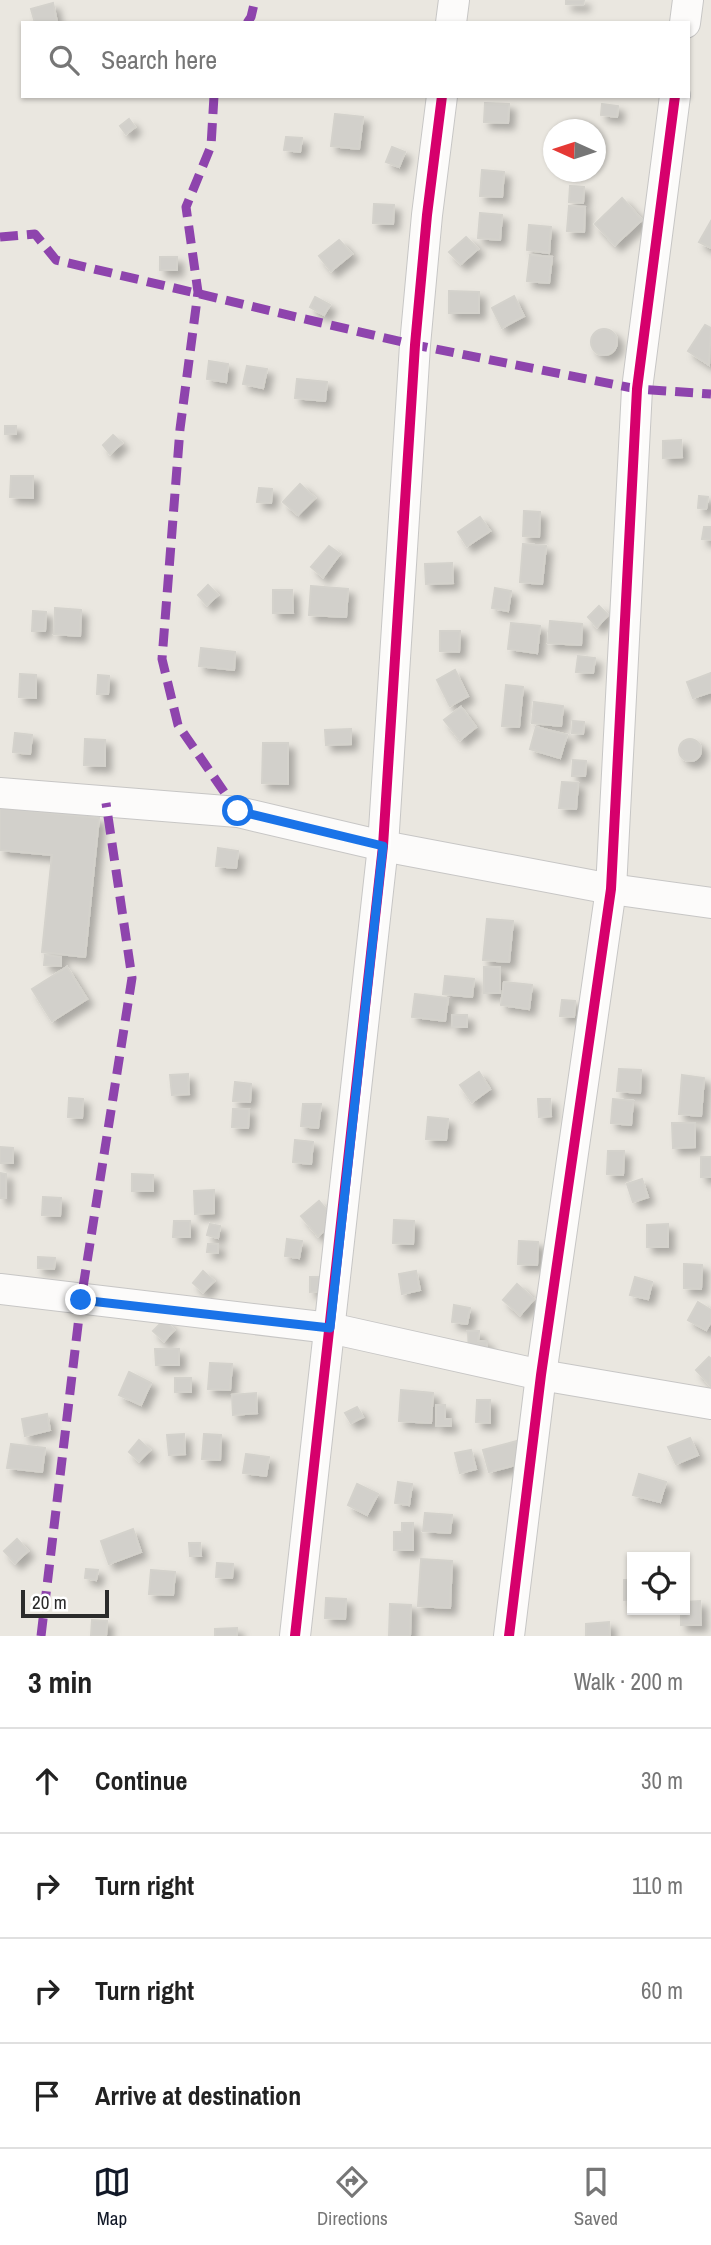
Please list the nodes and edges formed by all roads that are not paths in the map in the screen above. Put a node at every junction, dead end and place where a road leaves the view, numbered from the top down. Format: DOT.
graph roads {
  1 [pos="454,0"];
  2 [pos="688,0"];
  3 [pos="451,21"];
  4 [pos="685,21"];
  5 [pos="442,98"];
  6 [pos="675,98"];
  7 [pos="0,793"];
  8 [pos="383,846"];
  9 [pos="611,889"];
  10 [pos="711,903"];
  11 [pos="0,1289"];
  12 [pos="330,1328"];
  13 [pos="541,1376"];
  14 [pos="711,1404"];
  15 [pos="295,1636"];
  16 [pos="509,1636"];
  1 -- 3 [label="street"];
  2 -- 4 [label="street"];
  5 -- 8 [label="street"];
  6 -- 9 [label="street"];
  7 -- 8 [label="street"];
  8 -- 9 [label="street"];
  8 -- 12 [label="street"];
  9 -- 10 [label="street"];
  9 -- 13 [label="street"];
  11 -- 12 [label="street"];
  12 -- 13 [label="street"];
  12 -- 15 [label="street"];
  13 -- 14 [label="street"];
  13 -- 16 [label="street"];
}
